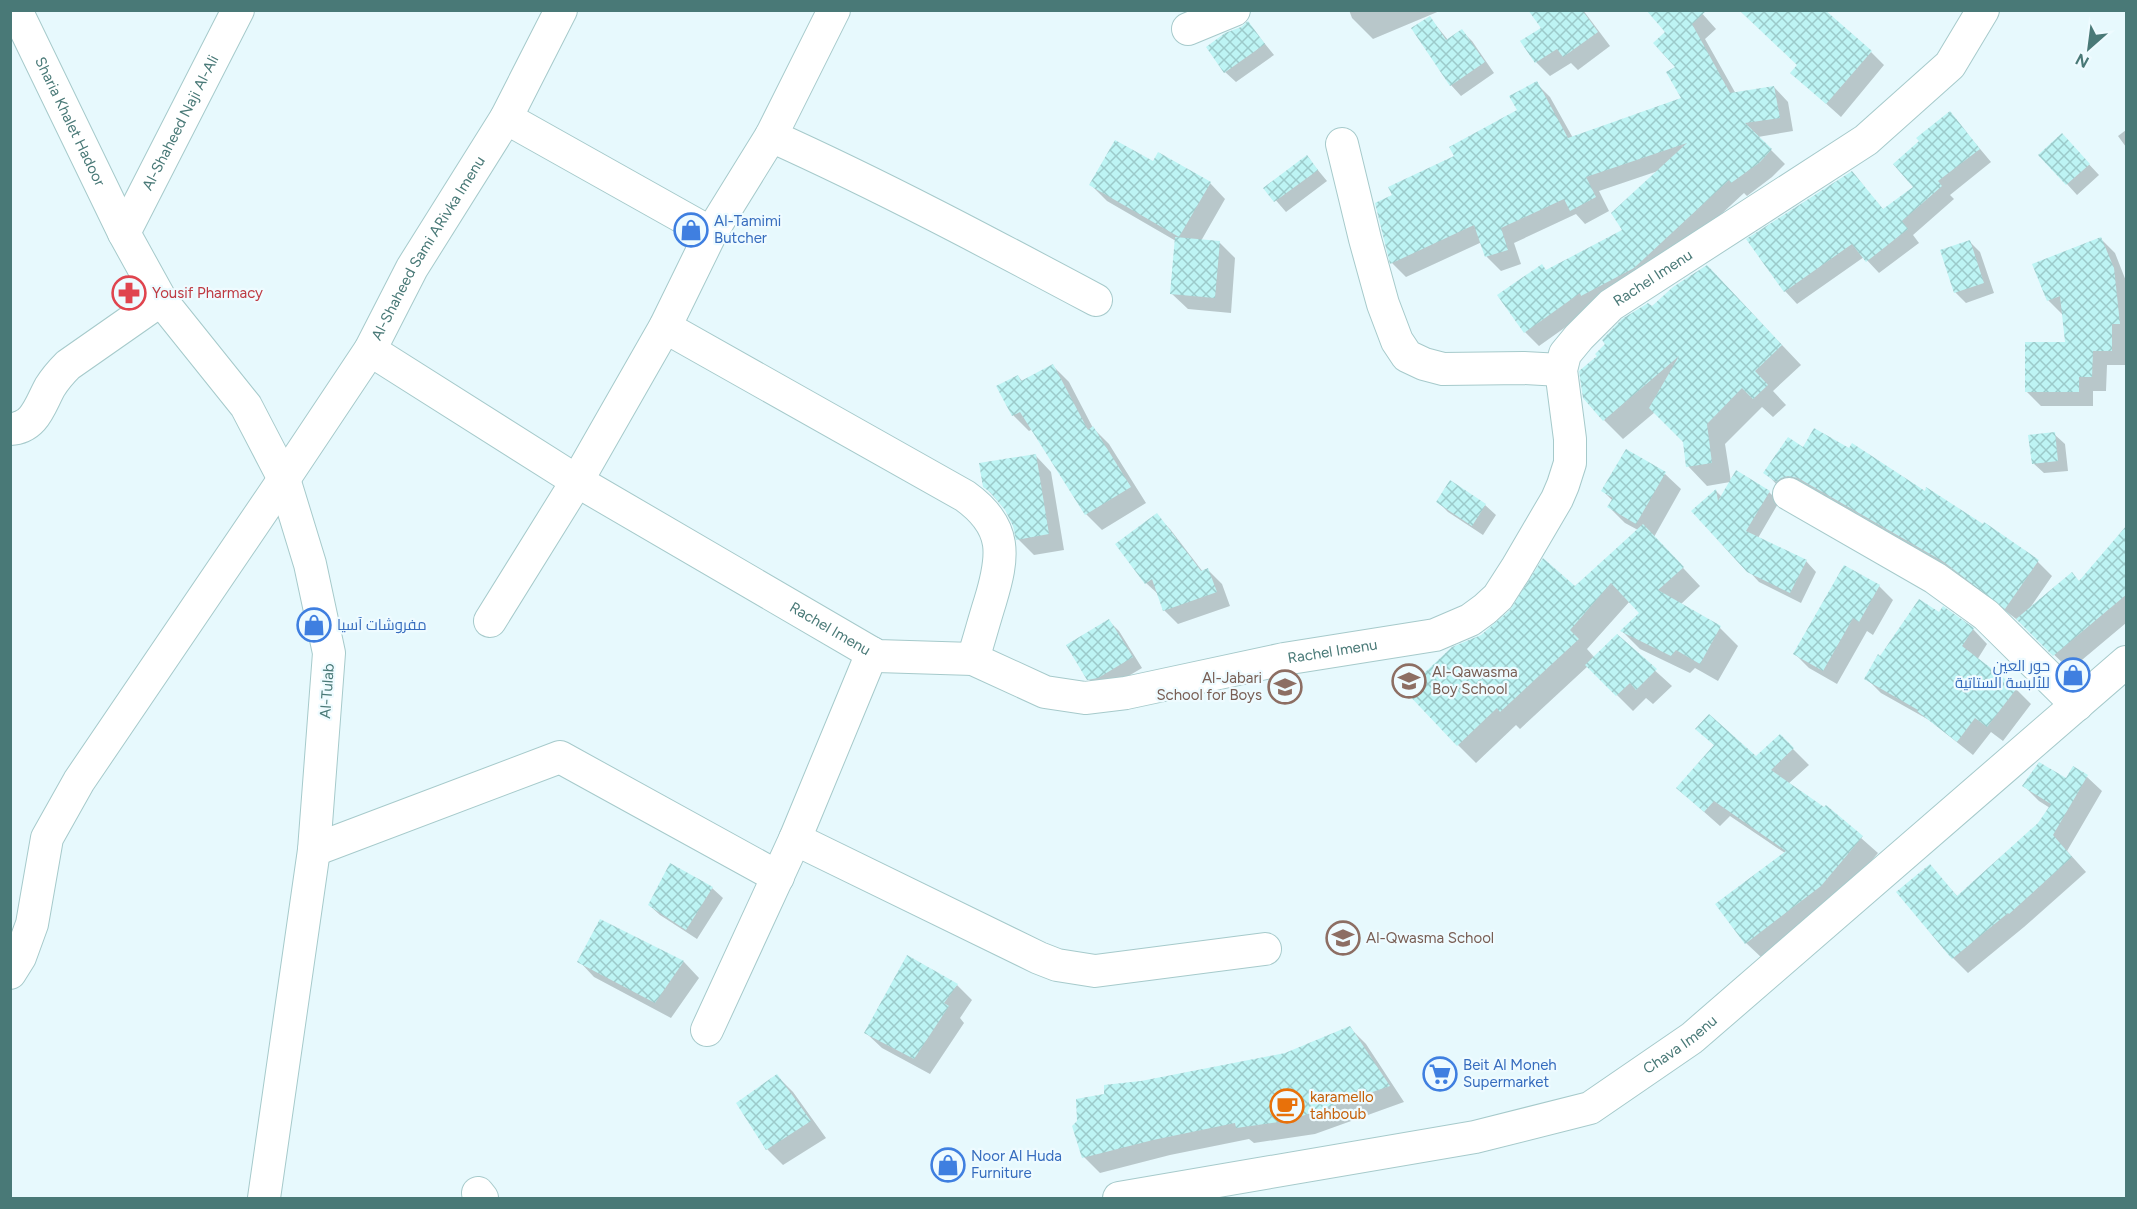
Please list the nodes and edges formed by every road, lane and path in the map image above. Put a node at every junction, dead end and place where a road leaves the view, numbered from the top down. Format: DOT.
graph roads {
  1 [pos="16,10"];
  2 [pos="238,10"];
  3 [pos="561,10"];
  4 [pos="834,10"];
  5 [pos="1234,10"];
  6 [pos="1983,10"];
  7 [pos="1188,29"];
  8 [pos="506,118"];
  9 [pos="771,136"];
  10 [pos="1342,144"];
  11 [pos="124,233"];
  12 [pos="711,233"];
  13 [pos="161,300"];
  14 [pos="1096,300"];
  15 [pos="665,327"];
  16 [pos="370,350"];
  17 [pos="1561,370"];
  18 [pos="10,429"];
  19 [pos="284,479"];
  20 [pos="577,481"];
  21 [pos="1789,494"];
  22 [pos="490,621"];
  23 [pos="872,653"];
  24 [pos="973,659"];
  25 [pos="2127,662"];
  26 [pos="2076,705"];
  27 [pos="795,839"];
  28 [pos="314,850"];
  29 [pos="778,877"];
  30 [pos="1265,949"];
  31 [pos="10,973"];
  32 [pos="707,1030"];
  33 [pos="264,1198"];
  34 [pos="1119,1198"];
  1 -- 11 [label="street, Sharia Khalet Hadoor"];
  2 -- 11 [label="street, Al-Shaheed Naji Al-Ali"];
  3 -- 8 [label="street, Al-Shaheed Sami ARivka Imenu"];
  4 -- 9 [label="street"];
  5 -- 7 [label="street"];
  6 -- 17 [label="street, Rachel Imenu"];
  8 -- 12 [label="street"];
  8 -- 16 [label="street, Al-Shaheed Sami ARivka Imenu"];
  9 -- 12 [label="street"];
  9 -- 14 [label="street"];
  10 -- 17 [label="street"];
  11 -- 13 [label="street, Al-Tulab"];
  12 -- 15 [label="street"];
  13 -- 18 [label="street"];
  13 -- 19 [label="street, Al-Tulab"];
  15 -- 20 [label="street"];
  15 -- 24 [label="street"];
  16 -- 19 [label="street, Al-Shaheed Sami ARivka Imenu"];
  16 -- 20 [label="street, Rachel Imenu"];
  17 -- 24 [label="street, Rachel Imenu"];
  19 -- 28 [label="street, Al-Tulab"];
  19 -- 31 [label="street, Al-Shaheed Sami ARivka Imenu"];
  20 -- 22 [label="street"];
  20 -- 23 [label="street, Rachel Imenu"];
  21 -- 26 [label="street"];
  23 -- 24 [label="street, Rachel Imenu"];
  23 -- 27 [label="street"];
  25 -- 26 [label="street, Chava Imenu"];
  26 -- 34 [label="street, Chava Imenu"];
  27 -- 29 [label="street"];
  27 -- 30 [label="street"];
  28 -- 29 [label="street"];
  28 -- 33 [label="street, Al-Tulab"];
  29 -- 32 [label="street"];
}
